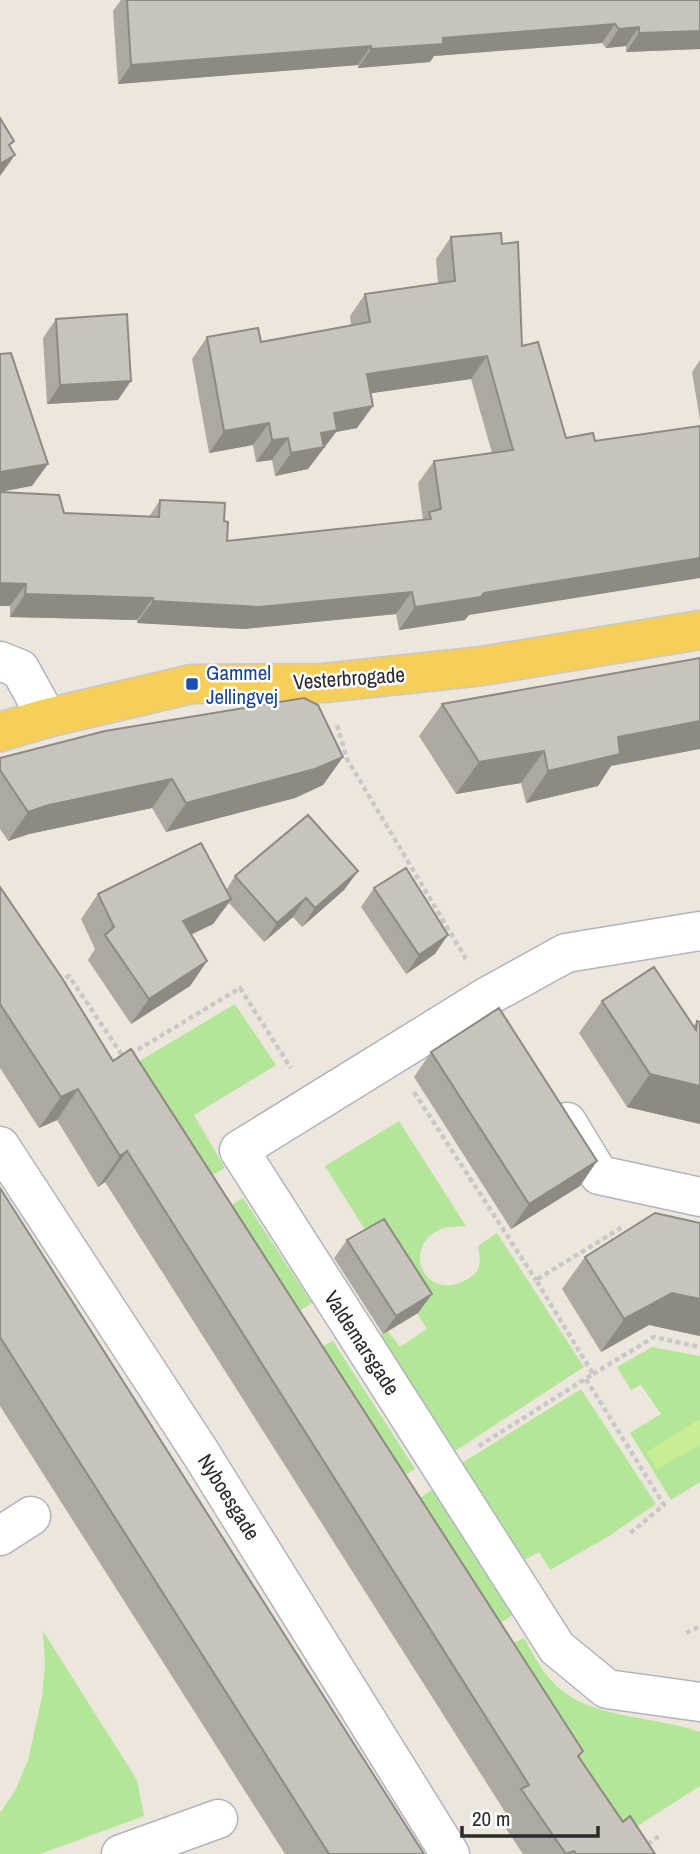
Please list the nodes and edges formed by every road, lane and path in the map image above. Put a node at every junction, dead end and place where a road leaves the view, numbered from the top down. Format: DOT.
graph roads {
  1 [pos="700,630"];
  2 [pos="0,661"];
  3 [pos="324,683"];
  4 [pos="47,718"];
  5 [pos="0,732"];
  6 [pos="700,931"];
  7 [pos="57,983"];
  8 [pos="488,996"];
  9 [pos="509,1029"];
  10 [pos="391,1056"];
  11 [pos="550,1096"];
  12 [pos="313,1104"];
  13 [pos="0,1146"];
  14 [pos="650,1186"];
  15 [pos="700,1197"];
  16 [pos="536,1280"];
  17 [pos="700,1347"];
  18 [pos="593,1374"];
  19 [pos="586,1379"];
  20 [pos="443,1469"];
  21 [pos="628,1535"];
  22 [pos="700,1626"];
  23 [pos="686,1633"];
  24 [pos="700,1702"];
  25 [pos="218,1819"];
  26 [pos="662,1834"];
  27 [pos="121,1854"];
  28 [pos="450,1854"];
  29 [pos="634,1854"];
  1 -- 3 [label="main road, Vesterbrogade"];
  2 -- 4 [label="street"];
  3 -- 4 [label="main road, Vesterbrogade"];
  3 -- 8 [label="path"];
  4 -- 5 [label="main road, Vesterbrogade"];
  6 -- 8 [label="street, Valdemarsgade"];
  7 -- 12 [label="path"];
  8 -- 9 [label="street"];
  8 -- 10 [label="street, Valdemarsgade"];
  10 -- 12 [label="street, Valdemarsgade"];
  10 -- 16 [label="path"];
  11 -- 14 [label="street"];
  12 -- 20 [label="street, Valdemarsgade"];
  13 -- 28 [label="street, Nyboesgade"];
  14 -- 15 [label="street"];
  14 -- 16 [label="path"];
  16 -- 18 [label="path"];
  17 -- 18 [label="path"];
  18 -- 19 [label="path"];
  19 -- 20 [label="path"];
  19 -- 21 [label="path"];
  20 -- 24 [label="street, Valdemarsgade"];
  22 -- 23 [label="path"];
  25 -- 27 [label="street"];
  26 -- 29 [label="path"];
}
